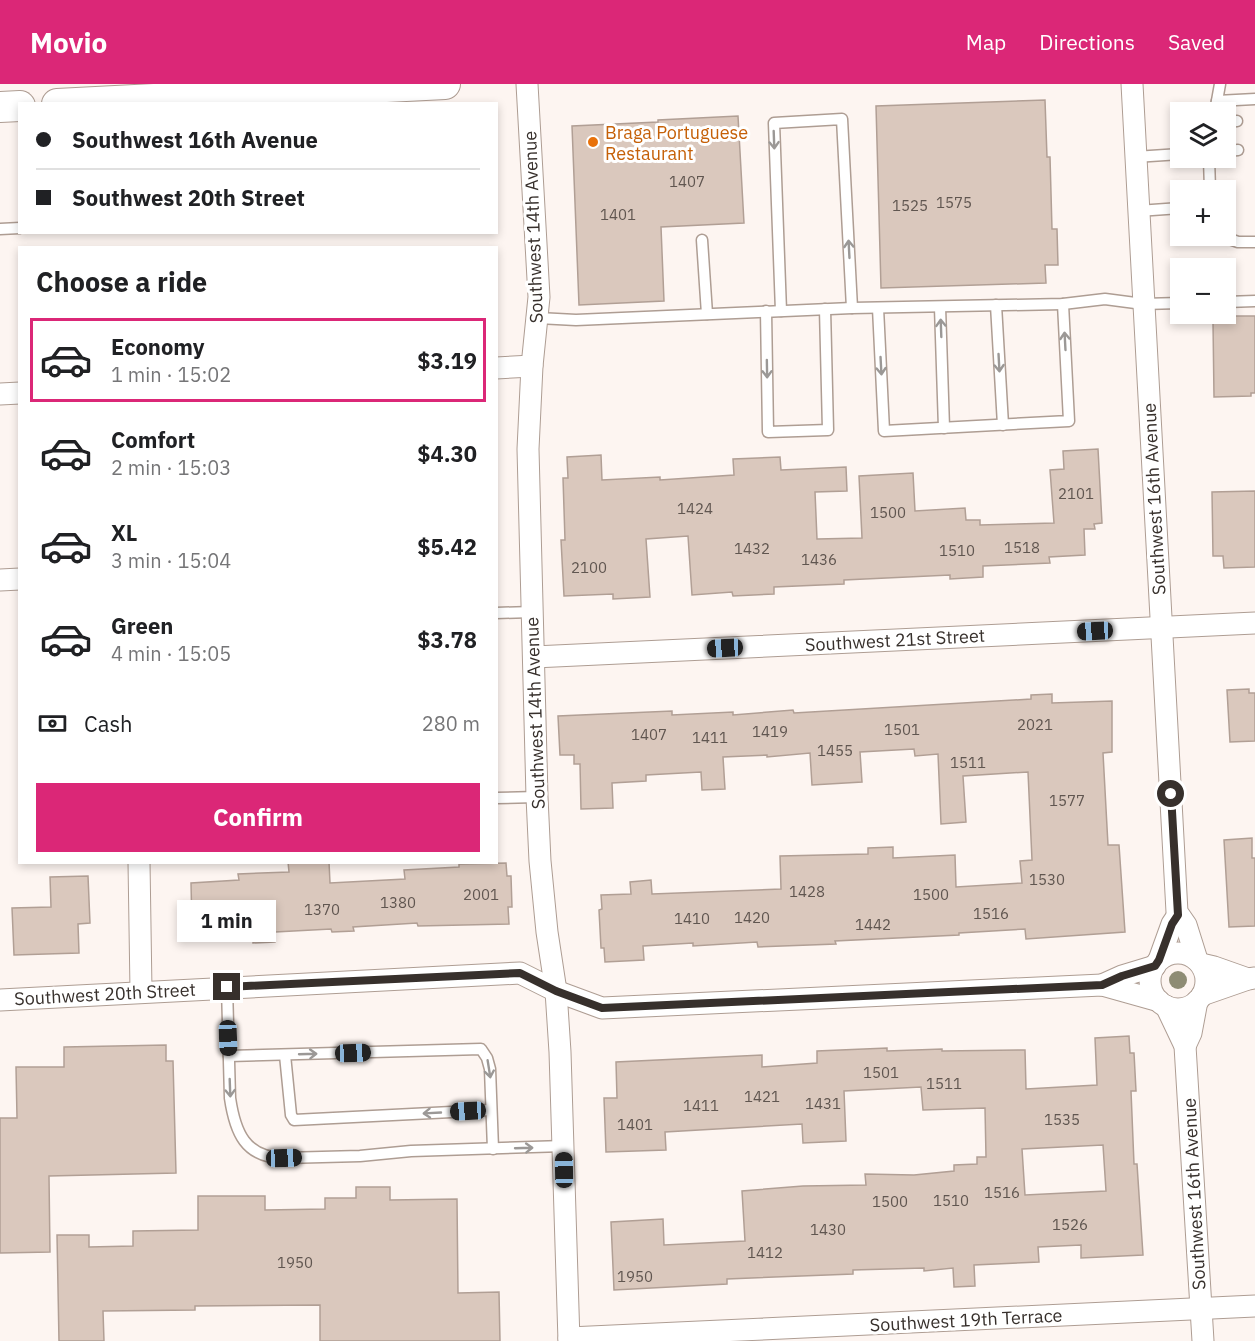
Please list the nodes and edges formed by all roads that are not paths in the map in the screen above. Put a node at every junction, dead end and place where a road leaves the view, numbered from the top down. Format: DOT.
graph roads {
  1 [pos="445,84"];
  2 [pos="527,84"];
  3 [pos="1132,84"];
  4 [pos="1220,84"];
  5 [pos="1255,99"];
  6 [pos="1217,100"];
  7 [pos="96,102"];
  8 [pos="18,105"];
  9 [pos="0,107"];
  10 [pos="1170,155"];
  11 [pos="1135,157"];
  12 [pos="1170,209"];
  13 [pos="1138,211"];
  14 [pos="18,228"];
  15 [pos="0,229"];
  16 [pos="702,240"];
  17 [pos="1236,241"];
  18 [pos="1255,242"];
  19 [pos="1255,301"];
  20 [pos="1236,302"];
  21 [pos="1063,303"];
  22 [pos="1170,303"];
  23 [pos="1143,304"];
  24 [pos="996,305"];
  25 [pos="940,307"];
  26 [pos="852,308"];
  27 [pos="878,308"];
  28 [pos="825,309"];
  29 [pos="766,311"];
  30 [pos="781,311"];
  31 [pos="707,314"];
  32 [pos="538,318"];
  33 [pos="532,366"];
  34 [pos="498,368"];
  35 [pos="18,393"];
  36 [pos="0,394"];
  37 [pos="1003,424"];
  38 [pos="944,428"];
  39 [pos="18,579"];
  40 [pos="0,580"];
  41 [pos="532,612"];
  42 [pos="498,613"];
  43 [pos="1255,623"];
  44 [pos="1161,628"];
  45 [pos="534,657"];
  46 [pos="537,796"];
  47 [pos="498,798"];
  48 [pos="139,864"];
  49 [pos="1178,915"];
  50 [pos="1199,962"];
  51 [pos="1157,963"];
  52 [pos="1251,979"];
  53 [pos="1102,985"];
  54 [pos="227,987"];
  55 [pos="556,991"];
  56 [pos="141,992"];
  57 [pos="1200,998"];
  58 [pos="0,1000"];
  59 [pos="1162,1003"];
  60 [pos="1185,1046"];
  61 [pos="285,1055"];
  62 [pos="229,1056"];
  63 [pos="491,1110"];
  64 [pos="564,1146"];
  65 [pos="493,1149"];
  66 [pos="1255,1306"];
  67 [pos="1201,1308"];
  68 [pos="569,1340"];
  69 [pos="1203,1341"];
  1 -- 7 [label="main road"];
  2 -- 32 [label="street, Southwest 14th Avenue"];
  3 -- 11 [label="street, Southwest 16th Avenue"];
  4 -- 6 [label="lane"];
  5 -- 6 [label="lane"];
  8 -- 9 [label="main road"];
  10 -- 11 [label="lane"];
  11 -- 13 [label="street, Southwest 16th Avenue"];
  12 -- 13 [label="lane"];
  13 -- 23 [label="street, Southwest 16th Avenue"];
  14 -- 15 [label="lane"];
  16 -- 31 [label="lane"];
  17 -- 18 [label="lane"];
  19 -- 20 [label="lane"];
  21 -- 23 [label="lane"];
  21 -- 24 [label="lane"];
  37 -- 21 [label="lane, one-way"];
  22 -- 23 [label="lane"];
  23 -- 44 [label="street, Southwest 16th Avenue"];
  24 -- 25 [label="lane"];
  24 -- 37 [label="lane, one-way"];
  25 -- 27 [label="lane"];
  38 -- 25 [label="lane, one-way"];
  26 -- 27 [label="lane"];
  26 -- 28 [label="lane"];
  26 -- 30 [label="lane, one-way"];
  27 -- 38 [label="lane, one-way"];
  29 -- 28 [label="lane, one-way"];
  28 -- 30 [label="lane"];
  29 -- 30 [label="lane"];
  29 -- 31 [label="lane"];
  31 -- 32 [label="lane"];
  32 -- 33 [label="street, Southwest 14th Avenue"];
  33 -- 34 [label="street"];
  33 -- 41 [label="street, Southwest 14th Avenue"];
  35 -- 36 [label="street"];
  37 -- 38 [label="lane"];
  39 -- 40 [label="street"];
  41 -- 42 [label="lane"];
  41 -- 45 [label="street, Southwest 14th Avenue"];
  43 -- 44 [label="street, Southwest 21st Street"];
  44 -- 45 [label="street, Southwest 21st Street"];
  44 -- 49 [label="street, Southwest 16th Avenue"];
  45 -- 46 [label="street, Southwest 14th Avenue"];
  46 -- 47 [label="lane"];
  46 -- 55 [label="street, Southwest 14th Avenue"];
  48 -- 56 [label="street"];
  49 -- 50 [label="street, Southwest 16th Avenue"];
  49 -- 51 [label="street, Southwest 16th Avenue"];
  50 -- 51 [label="street"];
  50 -- 52 [label="street"];
  50 -- 57 [label="street"];
  51 -- 53 [label="street, Southwest 20th Street"];
  51 -- 59 [label="street"];
  52 -- 57 [label="street"];
  53 -- 55 [label="street, Southwest 20th Street"];
  53 -- 59 [label="street, Southwest 20th Street"];
  54 -- 55 [label="street, Southwest 20th Street"];
  54 -- 56 [label="street, Southwest 20th Street"];
  54 -- 62 [label="lane"];
  55 -- 64 [label="street, Southwest 14th Avenue"];
  56 -- 58 [label="street, Southwest 20th Street"];
  57 -- 59 [label="street"];
  57 -- 60 [label="street, Southwest 16th Avenue"];
  59 -- 60 [label="street, Southwest 16th Avenue"];
  60 -- 67 [label="street, Southwest 16th Avenue"];
  61 -- 62 [label="lane"];
  61 -- 63 [label="lane, one-way"];
  63 -- 61 [label="lane, one-way"];
  62 -- 65 [label="lane, one-way"];
  63 -- 65 [label="lane"];
  65 -- 64 [label="lane, one-way"];
  64 -- 68 [label="street, Southwest 14th Avenue"];
  66 -- 67 [label="street, Southwest 19th Terrace"];
  67 -- 68 [label="street, Southwest 19th Terrace"];
  67 -- 69 [label="street, Southwest 16th Avenue"];
}
